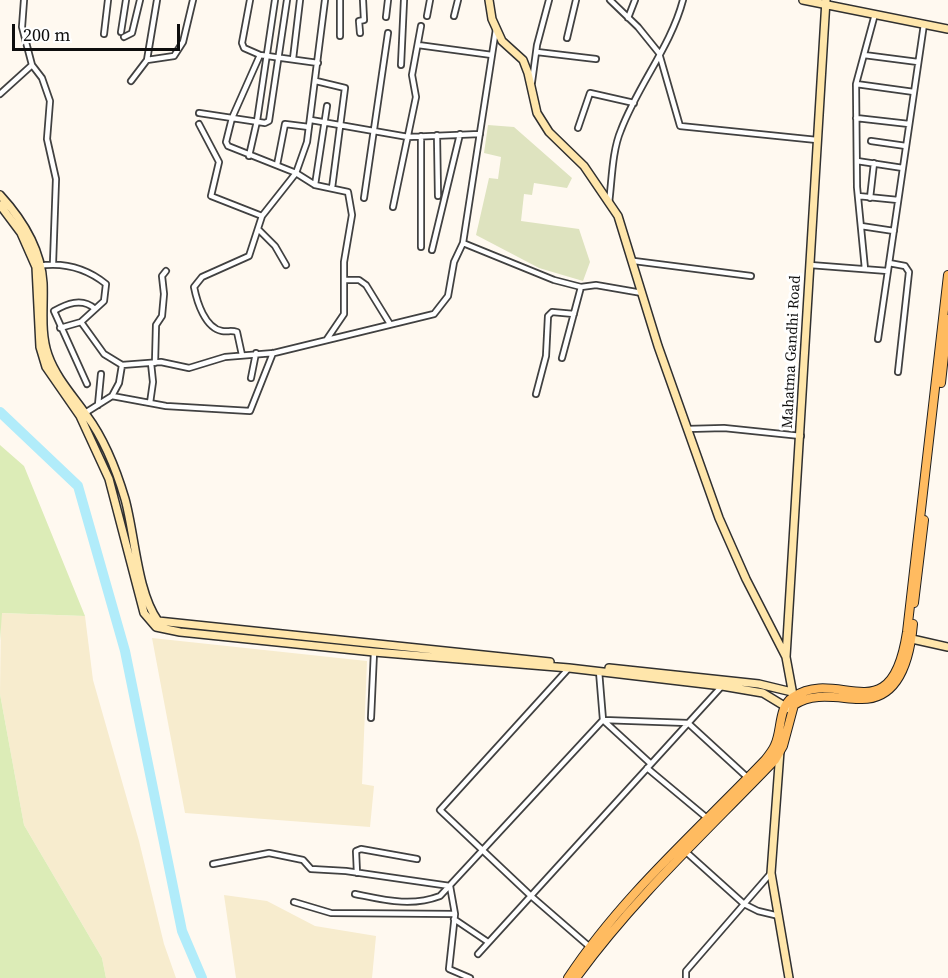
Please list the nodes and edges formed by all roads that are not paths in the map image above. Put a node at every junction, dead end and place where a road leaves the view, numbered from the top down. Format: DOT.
graph roads {
  1 [pos="24,0"];
  2 [pos="108,0"];
  3 [pos="126,0"];
  4 [pos="140,0"];
  5 [pos="157,0"];
  6 [pos="193,0"];
  7 [pos="250,0"];
  8 [pos="275,0"];
  9 [pos="287,0"];
  10 [pos="300,0"];
  11 [pos="325,0"];
  12 [pos="340,0"];
  13 [pos="363,0"];
  14 [pos="388,0"];
  15 [pos="404,0"];
  16 [pos="430,0"];
  17 [pos="458,0"];
  18 [pos="489,0"];
  19 [pos="549,0"];
  20 [pos="576,0"];
  21 [pos="610,0"];
  22 [pos="635,0"];
  23 [pos="683,0"];
  24 [pos="803,0"];
  25 [pos="826,2"];
  26 [pos="875,14"];
  27 [pos="426,16"];
  28 [pos="454,16"];
  29 [pos="386,17"];
  30 [pos="628,18"];
  31 [pos="924,24"];
  32 [pos="422,26"];
  33 [pos="496,29"];
  34 [pos="948,29"];
  35 [pos="121,32"];
  36 [pos="360,33"];
  37 [pos="388,33"];
  38 [pos="104,34"];
  39 [pos="340,36"];
  40 [pos="124,37"];
  41 [pos="567,38"];
  42 [pos="418,45"];
  43 [pos="537,51"];
  44 [pos="658,53"];
  45 [pos="260,55"];
  46 [pos="492,55"];
  47 [pos="864,55"];
  48 [pos="267,56"];
  49 [pos="278,57"];
  50 [pos="293,59"];
  51 [pos="596,59"];
  52 [pos="147,60"];
  53 [pos="918,62"];
  54 [pos="318,63"];
  55 [pos="32,65"];
  56 [pos="400,65"];
  57 [pos="131,81"];
  58 [pos="316,81"];
  59 [pos="856,84"];
  60 [pos="531,87"];
  61 [pos="1,92"];
  62 [pos="914,92"];
  63 [pos="634,103"];
  64 [pos="327,106"];
  65 [pos="199,113"];
  66 [pos="232,118"];
  67 [pos="856,118"];
  68 [pos="311,120"];
  69 [pos="257,121"];
  70 [pos="324,121"];
  71 [pos="340,123"];
  72 [pos="199,124"];
  73 [pos="909,124"];
  74 [pos="309,127"];
  75 [pos="578,128"];
  76 [pos="376,130"];
  77 [pos="460,134"];
  78 [pos="480,134"];
  79 [pos="437,135"];
  80 [pos="421,136"];
  81 [pos="408,137"];
  82 [pos="817,140"];
  83 [pos="871,141"];
  84 [pos="906,146"];
  85 [pos="249,156"];
  86 [pos="857,161"];
  87 [pos="874,164"];
  88 [pos="277,165"];
  89 [pos="903,168"];
  90 [pos="296,173"];
  91 [pos="315,186"];
  92 [pos="332,188"];
  93 [pos="0,195"];
  94 [pos="438,196"];
  95 [pos="858,196"];
  96 [pos="364,198"];
  97 [pos="870,198"];
  98 [pos="898,201"];
  99 [pos="609,203"];
  100 [pos="0,205"];
  101 [pos="393,207"];
  102 [pos="262,216"];
  103 [pos="861,226"];
  104 [pos="258,229"];
  105 [pos="894,231"];
  106 [pos="464,243"];
  107 [pos="422,247"];
  108 [pos="432,250"];
  109 [pos="634,261"];
  110 [pos="53,263"];
  111 [pos="889,263"];
  112 [pos="286,265"];
  113 [pos="810,265"];
  114 [pos="38,266"];
  115 [pos="865,270"];
  116 [pos="166,271"];
  117 [pos="888,272"];
  118 [pos="948,275"];
  119 [pos="751,276"];
  120 [pos="344,280"];
  121 [pos="581,287"];
  122 [pos="642,293"];
  123 [pos="95,309"];
  124 [pos="574,314"];
  125 [pos="948,319"];
  126 [pos="81,322"];
  127 [pos="390,324"];
  128 [pos="60,328"];
  129 [pos="327,339"];
  130 [pos="878,339"];
  131 [pos="256,353"];
  132 [pos="273,353"];
  133 [pos="242,354"];
  134 [pos="562,358"];
  135 [pos="153,363"];
  136 [pos="122,365"];
  137 [pos="898,372"];
  138 [pos="101,374"];
  139 [pos="251,378"];
  140 [pos="87,384"];
  141 [pos="536,394"];
  142 [pos="112,396"];
  143 [pos="150,403"];
  144 [pos="98,405"];
  145 [pos="83,414"];
  146 [pos="687,429"];
  147 [pos="801,436"];
  148 [pos="912,639"];
  149 [pos="948,647"];
  150 [pos="374,652"];
  151 [pos="786,657"];
  152 [pos="569,668"];
  153 [pos="598,671"];
  154 [pos="722,686"];
  155 [pos="791,702"];
  156 [pos="371,718"];
  157 [pos="603,720"];
  158 [pos="688,723"];
  159 [pos="776,744"];
  160 [pos="781,753"];
  161 [pos="649,766"];
  162 [pos="748,778"];
  163 [pos="707,818"];
  164 [pos="682,849"];
  165 [pos="483,851"];
  166 [pos="417,859"];
  167 [pos="213,864"];
  168 [pos="357,873"];
  169 [pos="771,873"];
  170 [pos="450,886"];
  171 [pos="355,894"];
  172 [pos="531,896"];
  173 [pos="294,902"];
  174 [pos="744,904"];
  175 [pos="779,916"];
  176 [pos="455,917"];
  177 [pos="488,942"];
  178 [pos="592,949"];
  179 [pos="478,954"];
  180 [pos="470,978"];
  181 [pos="568,978"];
  182 [pos="576,978"];
  183 [pos="686,978"];
  184 [pos="789,978"];
  1 -- 55 [label="street"];
  2 -- 38 [label="street"];
  3 -- 35 [label="street"];
  4 -- 40 [label="street"];
  5 -- 52 [label="street"];
  6 -- 52 [label="street"];
  7 -- 45 [label="street"];
  8 -- 48 [label="street"];
  9 -- 49 [label="street"];
  10 -- 50 [label="street"];
  11 -- 54 [label="street"];
  12 -- 39 [label="street"];
  13 -- 36 [label="street"];
  14 -- 29 [label="street"];
  15 -- 56 [label="street"];
  16 -- 27 [label="street"];
  17 -- 28 [label="street"];
  18 -- 33 [label="main road"];
  19 -- 43 [label="street"];
  20 -- 41 [label="street"];
  21 -- 30 [label="street"];
  22 -- 30 [label="street"];
  23 -- 44 [label="street"];
  24 -- 25 [label="main road"];
  25 -- 26 [label="main road"];
  25 -- 82 [label="main road, Mahatma Gandhi Road"];
  26 -- 31 [label="main road"];
  26 -- 47 [label="street"];
  30 -- 44 [label="street"];
  31 -- 34 [label="main road"];
  31 -- 53 [label="street"];
  32 -- 42 [label="street"];
  33 -- 46 [label="street"];
  33 -- 60 [label="main road"];
  37 -- 76 [label="street"];
  42 -- 46 [label="street"];
  42 -- 81 [label="street"];
  43 -- 51 [label="street"];
  43 -- 60 [label="street"];
  44 -- 63 [label="street"];
  44 -- 82 [label="street"];
  45 -- 48 [label="street"];
  45 -- 66 [label="street"];
  46 -- 78 [label="street"];
  47 -- 53 [label="street"];
  47 -- 59 [label="street"];
  48 -- 49 [label="street"];
  48 -- 69 [label="street"];
  49 -- 50 [label="street"];
  49 -- 69 [label="street"];
  50 -- 54 [label="street"];
  52 -- 57 [label="street"];
  53 -- 62 [label="street"];
  54 -- 58 [label="street"];
  55 -- 61 [label="street"];
  55 -- 110 [label="street"];
  58 -- 68 [label="street"];
  58 -- 71 [label="street"];
  59 -- 62 [label="street"];
  59 -- 67 [label="street"];
  60 -- 99 [label="main road"];
  62 -- 73 [label="street"];
  63 -- 75 [label="street"];
  63 -- 99 [label="street"];
  64 -- 70 [label="street"];
  65 -- 66 [label="street"];
  66 -- 69 [label="street"];
  66 -- 85 [label="street"];
  67 -- 73 [label="street"];
  67 -- 86 [label="street"];
  68 -- 70 [label="street"];
  68 -- 74 [label="street"];
  69 -- 85 [label="street"];
  70 -- 71 [label="street"];
  70 -- 91 [label="street"];
  71 -- 76 [label="street"];
  71 -- 92 [label="street"];
  72 -- 102 [label="street"];
  73 -- 84 [label="street"];
  74 -- 88 [label="street"];
  74 -- 90 [label="street"];
  76 -- 81 [label="street"];
  76 -- 96 [label="street"];
  77 -- 78 [label="street"];
  77 -- 79 [label="street"];
  77 -- 108 [label="street"];
  78 -- 106 [label="street"];
  79 -- 80 [label="street"];
  79 -- 94 [label="street"];
  80 -- 81 [label="street"];
  80 -- 107 [label="street"];
  81 -- 101 [label="street"];
  82 -- 113 [label="main road, Mahatma Gandhi Road"];
  83 -- 84 [label="street"];
  84 -- 89 [label="street"];
  85 -- 88 [label="street"];
  86 -- 87 [label="street"];
  86 -- 95 [label="street"];
  87 -- 89 [label="street"];
  87 -- 97 [label="street"];
  88 -- 90 [label="street"];
  89 -- 98 [label="street"];
  90 -- 91 [label="street"];
  90 -- 102 [label="street"];
  91 -- 92 [label="street"];
  92 -- 120 [label="street"];
  93 -- 114 [label="main road"];
  95 -- 97 [label="street"];
  95 -- 103 [label="street"];
  97 -- 98 [label="street"];
  98 -- 105 [label="street"];
  99 -- 109 [label="main road"];
  100 -- 114 [label="main road"];
  102 -- 104 [label="street"];
  103 -- 105 [label="street"];
  103 -- 115 [label="street"];
  104 -- 112 [label="street"];
  104 -- 133 [label="street"];
  105 -- 111 [label="street"];
  106 -- 121 [label="street"];
  106 -- 127 [label="street"];
  109 -- 119 [label="street"];
  109 -- 122 [label="main road"];
  110 -- 114 [label="street"];
  110 -- 123 [label="street"];
  111 -- 117 [label="street"];
  111 -- 137 [label="street"];
  113 -- 115 [label="street"];
  113 -- 147 [label="main road, Mahatma Gandhi Road"];
  114 -- 145 [label="main road"];
  115 -- 117 [label="street"];
  116 -- 135 [label="street"];
  117 -- 130 [label="street"];
  118 -- 155 [label="main road"];
  120 -- 127 [label="street"];
  120 -- 129 [label="street"];
  121 -- 122 [label="street"];
  121 -- 124 [label="street"];
  122 -- 146 [label="main road"];
  123 -- 126 [label="street"];
  123 -- 128 [label="street"];
  124 -- 134 [label="street"];
  124 -- 141 [label="street"];
  125 -- 148 [label="main road"];
  126 -- 128 [label="street"];
  126 -- 136 [label="street"];
  127 -- 129 [label="street"];
  128 -- 140 [label="street"];
  129 -- 132 [label="street"];
  131 -- 132 [label="street"];
  131 -- 133 [label="street"];
  131 -- 139 [label="street"];
  132 -- 143 [label="street"];
  133 -- 135 [label="street"];
  135 -- 136 [label="street"];
  135 -- 143 [label="street"];
  136 -- 142 [label="street"];
  138 -- 144 [label="street"];
  142 -- 143 [label="street"];
  142 -- 144 [label="street"];
  144 -- 145 [label="street"];
  145 -- 150 [label="main road"];
  145 -- 155 [label="main road"];
  146 -- 147 [label="street"];
  146 -- 151 [label="main road"];
  147 -- 151 [label="main road, Mahatma Gandhi Road"];
  148 -- 149 [label="main road"];
  148 -- 155 [label="main road"];
  150 -- 152 [label="main road"];
  150 -- 156 [label="street"];
  151 -- 155 [label="main road, Mahatma Gandhi Road"];
  152 -- 153 [label="main road"];
  152 -- 165 [label="street"];
  153 -- 154 [label="main road"];
  153 -- 157 [label="street"];
  154 -- 155 [label="main road"];
  154 -- 158 [label="street"];
  155 -- 159 [label="main road"];
  155 -- 160 [label="main road"];
  157 -- 158 [label="street"];
  157 -- 161 [label="street"];
  157 -- 165 [label="street"];
  158 -- 161 [label="street"];
  158 -- 162 [label="street"];
  159 -- 160 [label="main road"];
  159 -- 162 [label="main road"];
  160 -- 164 [label="main road"];
  160 -- 169 [label="main road"];
  161 -- 163 [label="street"];
  161 -- 172 [label="street"];
  162 -- 163 [label="main road"];
  163 -- 164 [label="main road"];
  164 -- 174 [label="street"];
  164 -- 178 [label="main road"];
  165 -- 170 [label="street"];
  165 -- 172 [label="street"];
  166 -- 168 [label="street"];
  167 -- 168 [label="street"];
  168 -- 170 [label="street"];
  169 -- 174 [label="street"];
  169 -- 175 [label="main road"];
  170 -- 171 [label="street"];
  170 -- 176 [label="street"];
  172 -- 177 [label="street"];
  172 -- 178 [label="street"];
  173 -- 176 [label="street"];
  174 -- 175 [label="street"];
  174 -- 183 [label="street"];
  175 -- 184 [label="main road"];
  176 -- 177 [label="street"];
  176 -- 180 [label="street"];
  177 -- 179 [label="street"];
  178 -- 181 [label="main road"];
  178 -- 182 [label="main road"];
}
